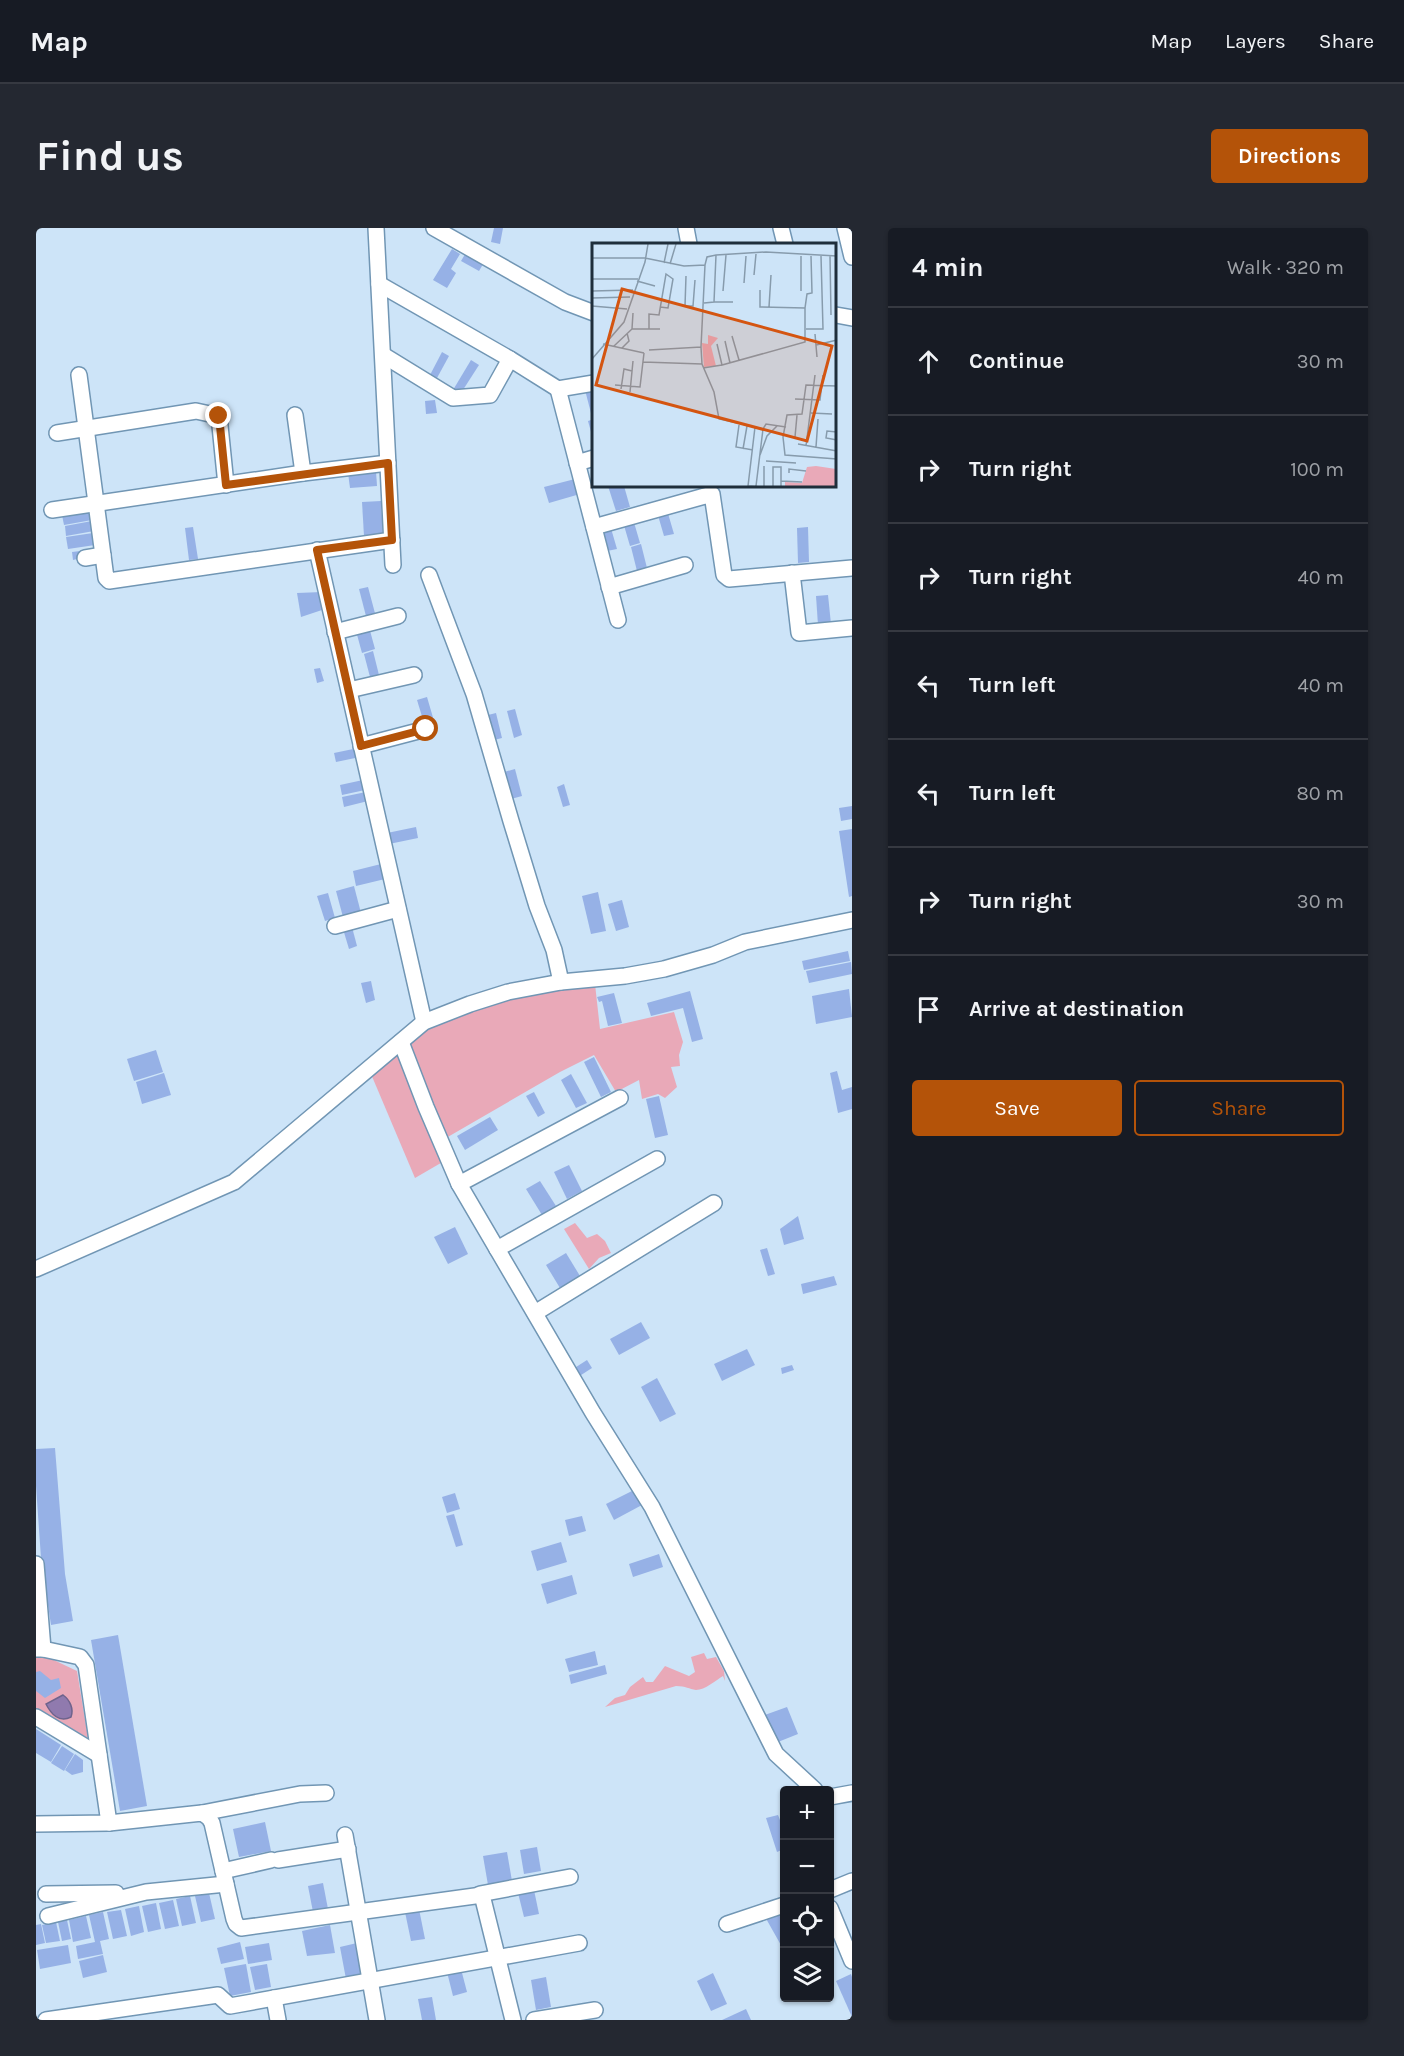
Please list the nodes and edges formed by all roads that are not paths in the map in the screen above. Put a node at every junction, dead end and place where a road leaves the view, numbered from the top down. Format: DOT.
graph roads {
  1 [pos="376,228"];
  2 [pos="434,228"];
  3 [pos="686,228"];
  4 [pos="781,228"];
  5 [pos="845,228"];
  6 [pos="689,243"];
  7 [pos="785,243"];
  8 [pos="852,257"];
  9 [pos="379,284"];
  10 [pos="592,312"];
  11 [pos="837,315"];
  12 [pos="852,318"];
  13 [pos="383,355"];
  14 [pos="510,359"];
  15 [pos="79,375"];
  16 [pos="592,383"];
  17 [pos="558,389"];
  18 [pos="295,415"];
  19 [pos="87,428"];
  20 [pos="57,433"];
  21 [pos="592,459"];
  22 [pos="388,463"];
  23 [pos="577,464"];
  24 [pos="303,473"];
  25 [pos="226,485"];
  26 [pos="96,504"];
  27 [pos="52,510"];
  28 [pos="594,527"];
  29 [pos="392,540"];
  30 [pos="317,550"];
  31 [pos="103,555"];
  32 [pos="85,558"];
  33 [pos="393,565"];
  34 [pos="685,566"];
  35 [pos="852,568"];
  36 [pos="792,573"];
  37 [pos="429,575"];
  38 [pos="609,587"];
  39 [pos="398,616"];
  40 [pos="618,620"];
  41 [pos="852,628"];
  42 [pos="335,632"];
  43 [pos="414,675"];
  44 [pos="348,690"];
  45 [pos="426,729"];
  46 [pos="361,746"];
  47 [pos="398,909"];
  48 [pos="852,920"];
  49 [pos="335,926"];
  50 [pos="561,982"];
  51 [pos="424,1022"];
  52 [pos="401,1041"];
  53 [pos="620,1098"];
  54 [pos="657,1159"];
  55 [pos="459,1184"];
  56 [pos="714,1203"];
  57 [pos="497,1249"];
  58 [pos="36,1269"];
  59 [pos="535,1313"];
  60 [pos="36,1573"];
  61 [pos="39,1649"];
  62 [pos="36,1717"];
  63 [pos="99,1755"];
  64 [pos="810,1786"];
  65 [pos="326,1793"];
  66 [pos="852,1793"];
  67 [pos="834,1796"];
  68 [pos="202,1813"];
  69 [pos="109,1823"];
  70 [pos="36,1824"];
  71 [pos="224,1877"];
  72 [pos="570,1877"];
  73 [pos="852,1881"];
  74 [pos="834,1888"];
  75 [pos="146,1892"];
  76 [pos="46,1894"];
  77 [pos="480,1894"];
  78 [pos="780,1906"];
  79 [pos="359,1912"];
  80 [pos="48,1916"];
  81 [pos="834,1918"];
  82 [pos="727,1924"];
  83 [pos="579,1943"];
  84 [pos="498,1957"];
  85 [pos="852,1961"];
  86 [pos="370,1982"];
  87 [pos="274,1998"];
  88 [pos="595,2010"];
  89 [pos="46,2020"];
  90 [pos="278,2020"];
  91 [pos="377,2020"];
  92 [pos="513,2020"];
  93 [pos="534,2020"];
  1 -- 9 [label="street"];
  2 -- 10 [label="street"];
  3 -- 6 [label="street"];
  4 -- 7 [label="street"];
  5 -- 8 [label="street"];
  9 -- 13 [label="street"];
  9 -- 14 [label="street"];
  11 -- 12 [label="street"];
  13 -- 14 [label="street"];
  13 -- 22 [label="street"];
  14 -- 17 [label="street"];
  15 -- 19 [label="street"];
  16 -- 17 [label="street"];
  17 -- 23 [label="street"];
  18 -- 24 [label="street"];
  19 -- 20 [label="street"];
  19 -- 25 [label="street"];
  19 -- 26 [label="street"];
  21 -- 23 [label="street"];
  22 -- 24 [label="street"];
  22 -- 29 [label="street"];
  23 -- 28 [label="street"];
  24 -- 25 [label="street"];
  25 -- 26 [label="street"];
  26 -- 27 [label="street"];
  26 -- 31 [label="street"];
  28 -- 36 [label="street"];
  28 -- 38 [label="street"];
  29 -- 30 [label="street"];
  29 -- 33 [label="street"];
  30 -- 31 [label="street"];
  30 -- 42 [label="street"];
  31 -- 32 [label="street"];
  34 -- 38 [label="street"];
  35 -- 36 [label="street"];
  36 -- 41 [label="street"];
  37 -- 50 [label="street"];
  38 -- 40 [label="street"];
  39 -- 42 [label="street"];
  42 -- 44 [label="street"];
  43 -- 44 [label="street"];
  44 -- 46 [label="street"];
  45 -- 46 [label="street"];
  46 -- 47 [label="street"];
  47 -- 49 [label="street"];
  47 -- 51 [label="street"];
  48 -- 50 [label="street"];
  50 -- 51 [label="street"];
  51 -- 52 [label="street"];
  52 -- 55 [label="street"];
  52 -- 58 [label="street"];
  53 -- 55 [label="street"];
  54 -- 57 [label="street"];
  55 -- 57 [label="street"];
  56 -- 59 [label="street"];
  57 -- 59 [label="street"];
  59 -- 64 [label="street"];
  60 -- 61 [label="street"];
  61 -- 63 [label="street"];
  62 -- 63 [label="street"];
  63 -- 69 [label="street"];
  65 -- 68 [label="street"];
  66 -- 67 [label="street"];
  68 -- 69 [label="street"];
  68 -- 71 [label="street"];
  69 -- 70 [label="street"];
  71 -- 75 [label="street"];
  71 -- 79 [label="street"];
  71 -- 79 [label="street"];
  72 -- 77 [label="street"];
  73 -- 74 [label="street"];
  75 -- 76 [label="street"];
  75 -- 80 [label="street"];
  77 -- 79 [label="street"];
  77 -- 84 [label="street"];
  78 -- 82 [label="street"];
  79 -- 86 [label="street"];
  81 -- 85 [label="street"];
  83 -- 84 [label="street"];
  84 -- 86 [label="street"];
  84 -- 92 [label="street"];
  86 -- 87 [label="street"];
  86 -- 91 [label="street"];
  87 -- 89 [label="street"];
  87 -- 90 [label="street"];
  88 -- 93 [label="street"];
}
